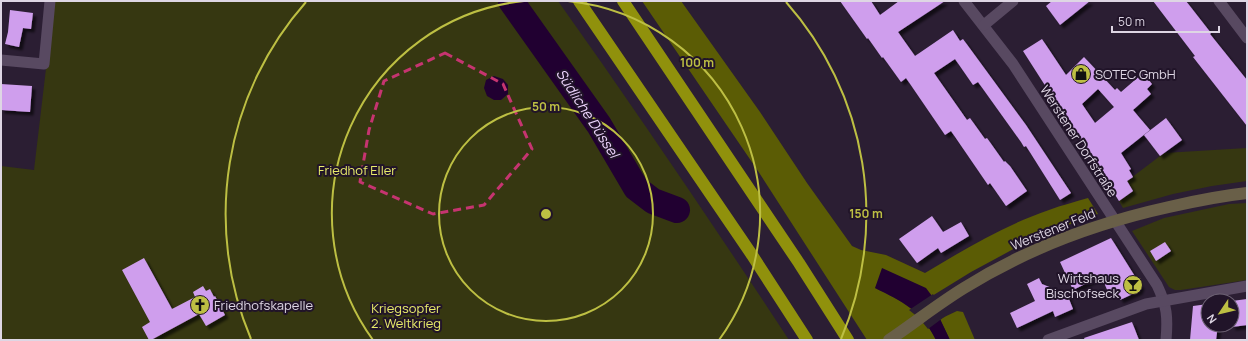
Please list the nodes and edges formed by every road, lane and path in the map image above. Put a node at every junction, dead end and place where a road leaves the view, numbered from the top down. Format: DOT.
graph roads {
  1 [pos="50,1"];
  2 [pos="578,1"];
  3 [pos="623,1"];
  4 [pos="964,1"];
  5 [pos="1014,1"];
  6 [pos="1219,1"];
  7 [pos="984,25"];
  8 [pos="1247,38"];
  9 [pos="1,60"];
  10 [pos="1247,193"];
  11 [pos="1247,286"];
  12 [pos="1164,300"];
  13 [pos="807,340"];
  14 [pos="848,340"];
  15 [pos="889,340"];
  16 [pos="1048,340"];
  17 [pos="1166,340"];
  1 -- 9 [label="street"];
  2 -- 13 [label="highway"];
  3 -- 14 [label="highway"];
  4 -- 7 [label="street, Werstener Dorfstraße"];
  5 -- 7 [label="street"];
  6 -- 8 [label="street"];
  7 -- 12 [label="street, Werstener Dorfstraße"];
  10 -- 15 [label="main road, Werstener Feld"];
  11 -- 12 [label="street"];
  12 -- 16 [label="street"];
  12 -- 17 [label="street, Werstener Dorfstraße"];
}
